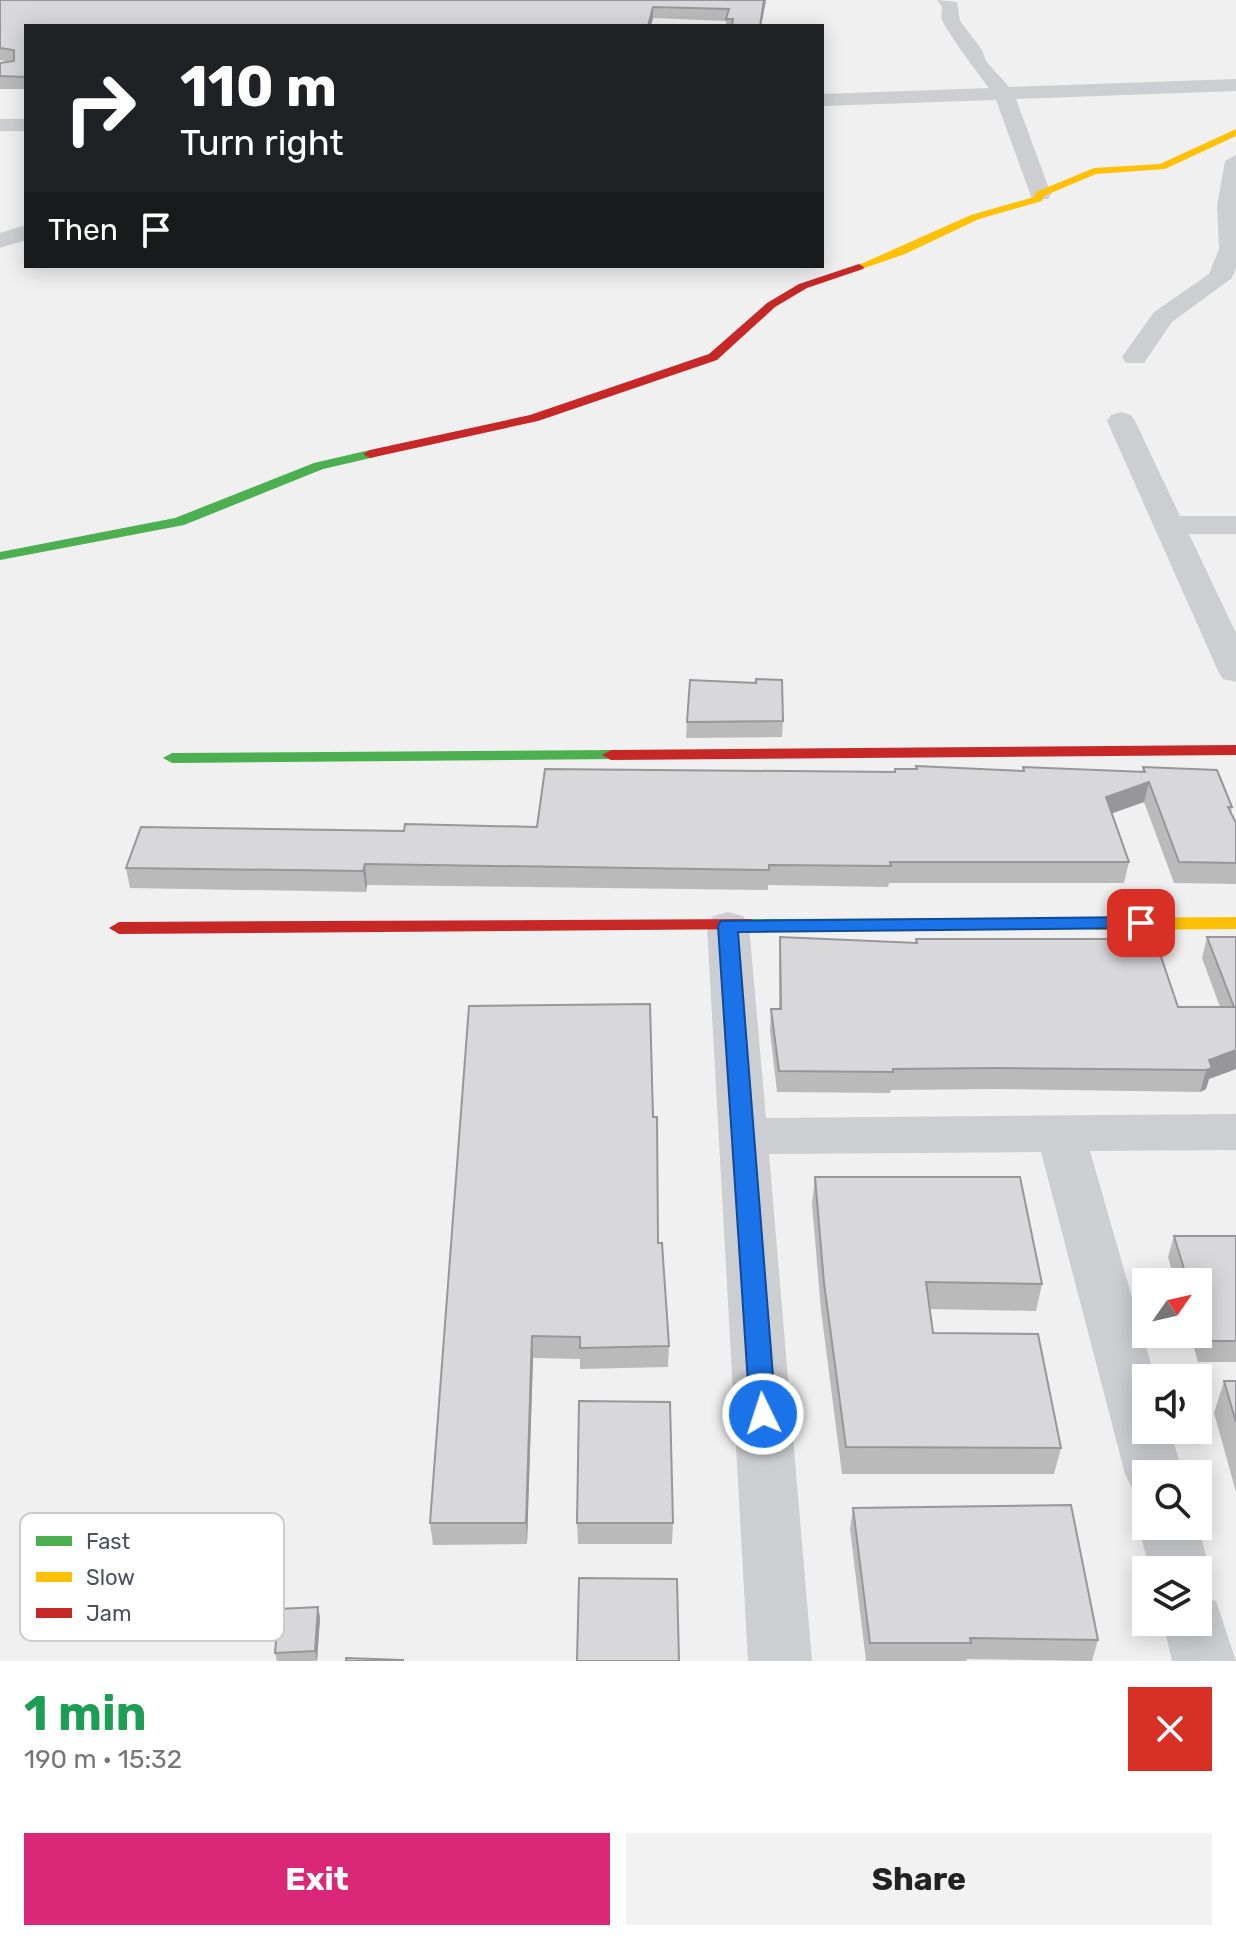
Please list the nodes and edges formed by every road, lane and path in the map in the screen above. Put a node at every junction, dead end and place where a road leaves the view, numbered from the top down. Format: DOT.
graph roads {
  1 [pos="945,0"];
  2 [pos="1236,85"];
  3 [pos="1004,94"];
  4 [pos="824,100"];
  5 [pos="0,125"];
  6 [pos="24,125"];
  7 [pos="1236,132"];
  8 [pos="1236,161"];
  9 [pos="1040,194"];
  10 [pos="24,233"];
  11 [pos="0,241"];
  12 [pos="1135,357"];
  13 [pos="1121,421"];
  14 [pos="1169,525"];
  15 [pos="1236,525"];
  16 [pos="0,556"];
  17 [pos="1225,625"];
  18 [pos="1236,671"];
  19 [pos="1236,750"];
  20 [pos="172,758"];
  21 [pos="1236,923"];
  22 [pos="728,926"];
  23 [pos="119,928"];
  24 [pos="1236,1132"];
  25 [pos="1061,1134"];
  26 [pos="743,1136"];
  27 [pos="1150,1460"];
  28 [pos="1198,1636"];
  29 [pos="780,1661"];
  30 [pos="1204,1661"];
  1 -- 3 [label="street"];
  2 -- 3 [label="street"];
  3 -- 4 [label="street"];
  3 -- 9 [label="street"];
  5 -- 6 [label="street"];
  7 -- 9 [label="street"];
  8 -- 12 [label="street"];
  9 -- 16 [label="street"];
  10 -- 11 [label="street"];
  13 -- 14 [label="street"];
  14 -- 15 [label="street"];
  14 -- 17 [label="street"];
  17 -- 18 [label="street"];
  19 -- 20 [label="street"];
  21 -- 22 [label="street"];
  22 -- 23 [label="street"];
  22 -- 26 [label="street"];
  24 -- 25 [label="street"];
  25 -- 26 [label="street"];
  25 -- 27 [label="street"];
  26 -- 29 [label="street"];
  28 -- 30 [label="street"];
}
